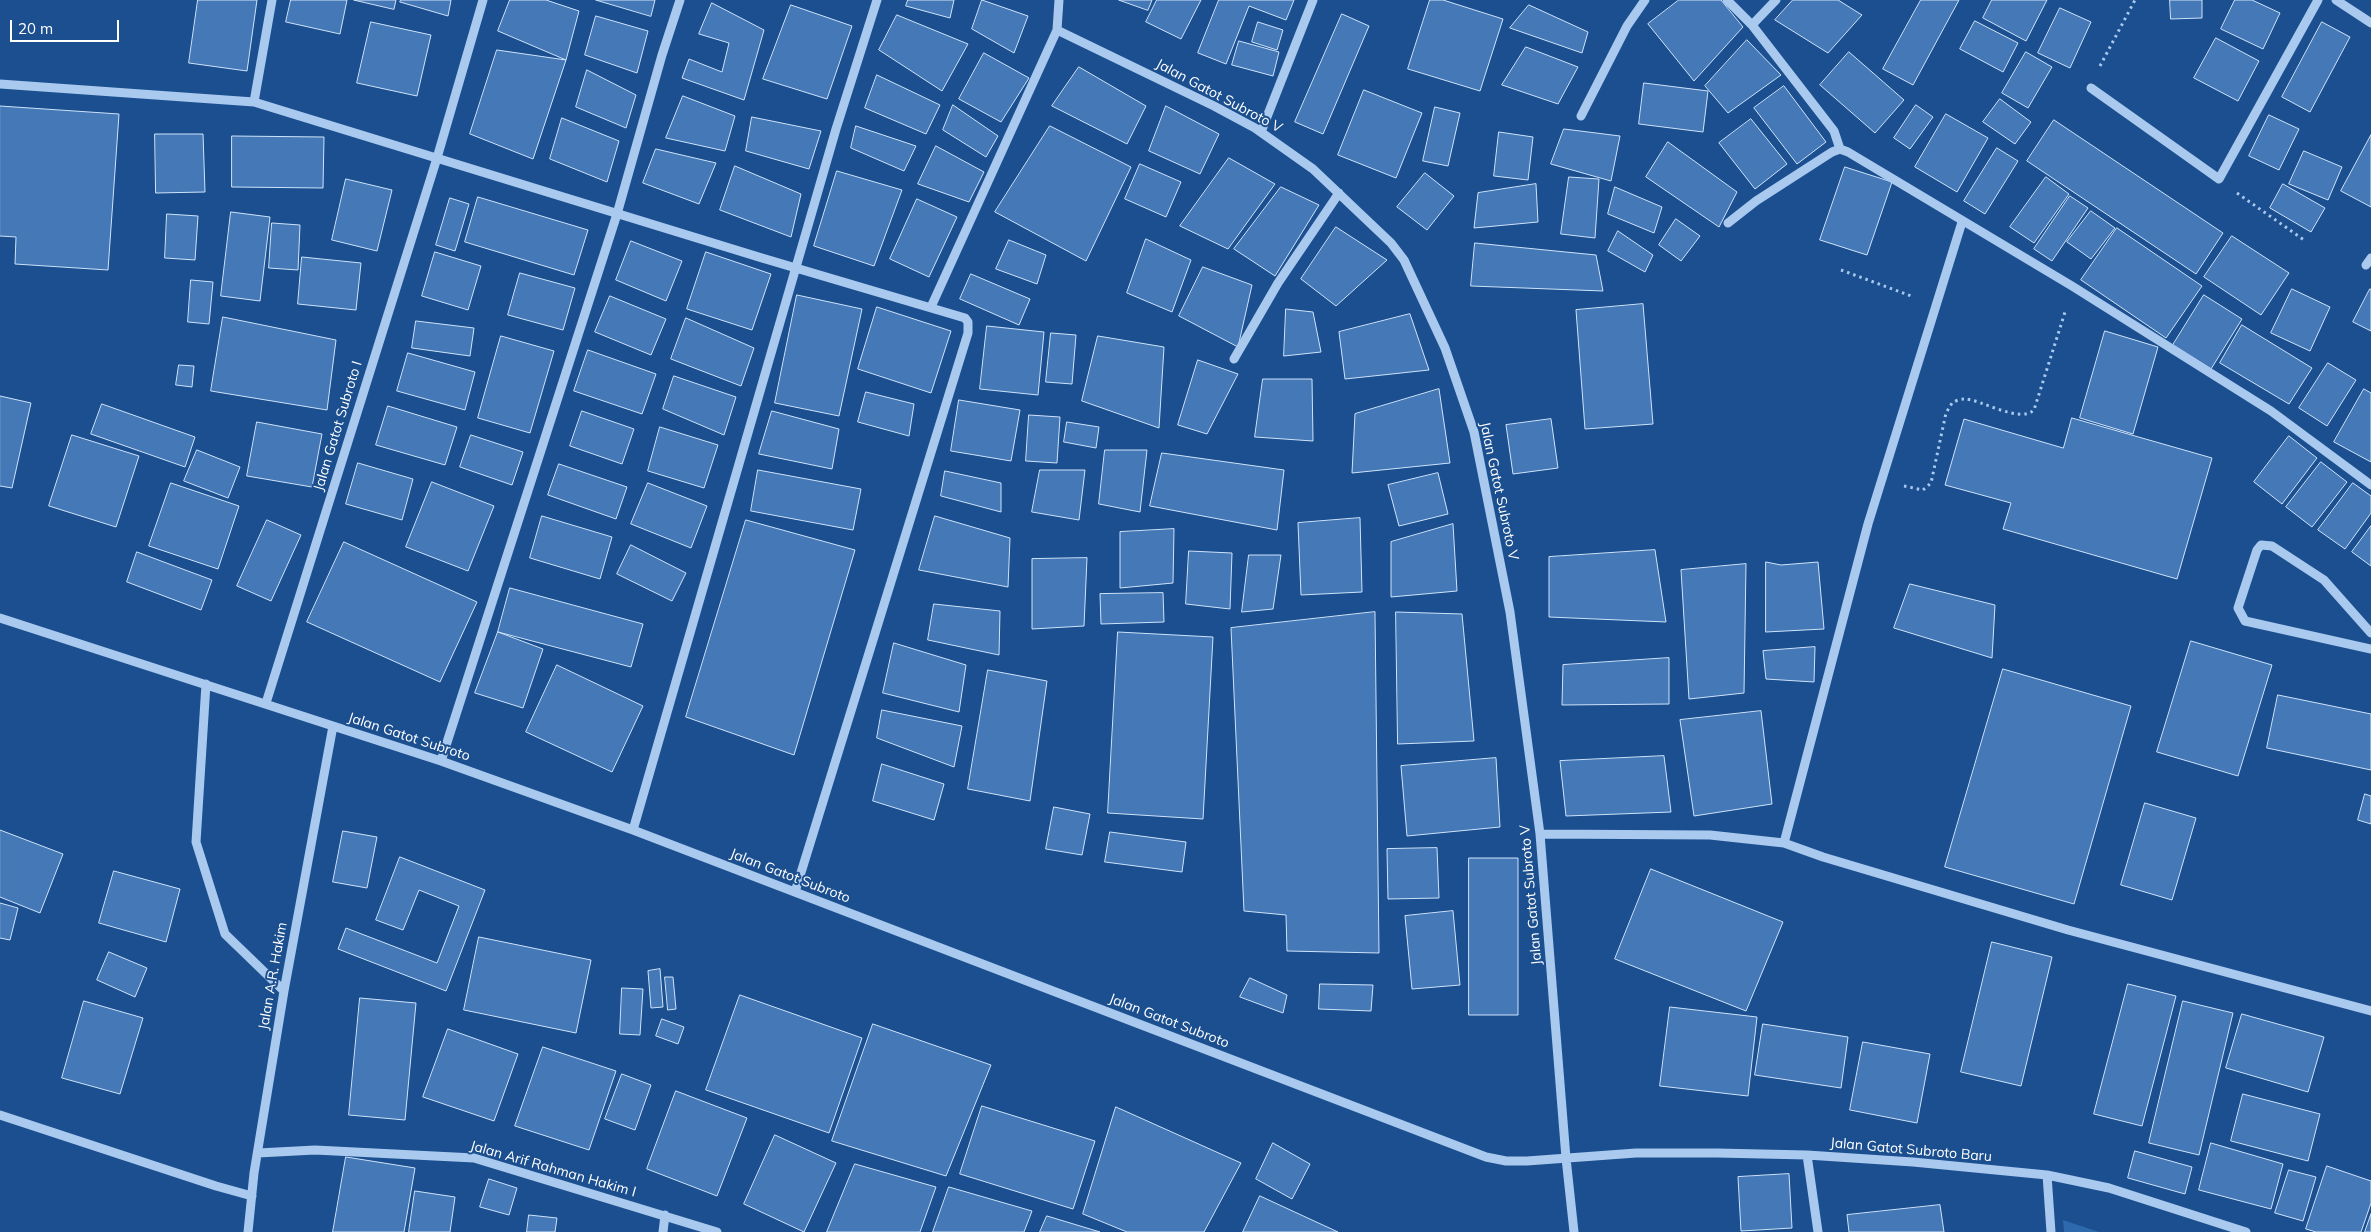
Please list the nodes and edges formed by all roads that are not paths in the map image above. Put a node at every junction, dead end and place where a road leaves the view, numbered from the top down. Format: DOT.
graph roads {
  1 [pos="272,0"];
  2 [pos="483,0"];
  3 [pos="680,0"];
  4 [pos="877,0"];
  5 [pos="1059,0"];
  6 [pos="1313,0"];
  7 [pos="1645,0"];
  8 [pos="1727,0"];
  9 [pos="1776,0"];
  10 [pos="2318,0"];
  11 [pos="2336,0"];
  12 [pos="2371,22"];
  13 [pos="1752,25"];
  14 [pos="1057,30"];
  15 [pos="0,84"];
  16 [pos="2091,88"];
  17 [pos="254,102"];
  18 [pos="1581,116"];
  19 [pos="1261,132"];
  20 [pos="1840,149"];
  21 [pos="437,158"];
  22 [pos="1339,193"];
  23 [pos="618,214"];
  24 [pos="1962,222"];
  25 [pos="1728,223"];
  26 [pos="796,269"];
  27 [pos="931,307"];
  28 [pos="1234,359"];
  29 [pos="2371,485"];
  30 [pos="0,618"];
  31 [pos="2371,633"];
  32 [pos="2371,649"];
  33 [pos="206,684"];
  34 [pos="266,703"];
  35 [pos="333,726"];
  36 [pos="441,761"];
  37 [pos="633,830"];
  38 [pos="1540,834"];
  39 [pos="1784,843"];
  40 [pos="795,892"];
  41 [pos="284,991"];
  42 [pos="2371,1012"];
  43 [pos="0,1115"];
  44 [pos="258,1153"];
  45 [pos="1807,1155"];
  46 [pos="1566,1158"];
  47 [pos="2047,1175"];
  48 [pos="252,1196"];
  49 [pos="665,1215"];
  50 [pos="248,1232"];
  51 [pos="663,1232"];
  52 [pos="717,1232"];
  53 [pos="1574,1232"];
  54 [pos="1818,1232"];
  55 [pos="2051,1232"];
  56 [pos="2246,1232"];
  1 -- 17 [label="street"];
  2 -- 21 [label="street, Jalan Gatot Subroto I"];
  3 -- 23 [label="street"];
  4 -- 26 [label="street"];
  5 -- 14 [label="street"];
  6 -- 19 [label="street"];
  7 -- 18 [label="street"];
  8 -- 13 [label="street"];
  9 -- 13 [label="street"];
  10 -- 16 [label="street"];
  11 -- 12 [label="street"];
  13 -- 20 [label="street"];
  14 -- 19 [label="street, Jalan Gatot Subroto V"];
  14 -- 27 [label="street"];
  15 -- 17 [label="street"];
  17 -- 21 [label="street"];
  19 -- 22 [label="street, Jalan Gatot Subroto V"];
  20 -- 24 [label="street"];
  20 -- 25 [label="street"];
  21 -- 23 [label="street"];
  21 -- 34 [label="street, Jalan Gatot Subroto I"];
  22 -- 28 [label="street"];
  22 -- 38 [label="street, Jalan Gatot Subroto V"];
  23 -- 26 [label="street"];
  23 -- 36 [label="street"];
  24 -- 29 [label="street"];
  24 -- 39 [label="street"];
  26 -- 27 [label="street"];
  26 -- 37 [label="street"];
  27 -- 40 [label="street"];
  30 -- 33 [label="street, Jalan Gatot Subroto"];
  31 -- 32 [label="street"];
  33 -- 34 [label="street, Jalan Gatot Subroto"];
  33 -- 41 [label="street"];
  34 -- 35 [label="street, Jalan Gatot Subroto"];
  35 -- 36 [label="street, Jalan Gatot Subroto"];
  35 -- 41 [label="street, Jalan A.R. Hakim"];
  36 -- 37 [label="street, Jalan Gatot Subroto"];
  37 -- 40 [label="street, Jalan Gatot Subroto"];
  38 -- 39 [label="street"];
  38 -- 46 [label="street, Jalan Gatot Subroto V"];
  39 -- 42 [label="street"];
  40 -- 46 [label="street, Jalan Gatot Subroto"];
  41 -- 44 [label="street, Jalan A.R. Hakim"];
  43 -- 48 [label="street"];
  44 -- 48 [label="street, Jalan A.R. Hakim"];
  44 -- 49 [label="street, Jalan Arif Rahman Hakim I"];
  45 -- 46 [label="street, Jalan Gatot Subroto Baru"];
  45 -- 47 [label="street, Jalan Gatot Subroto Baru"];
  45 -- 54 [label="street"];
  46 -- 53 [label="street, Jalan Gatot Subroto V"];
  47 -- 55 [label="street"];
  47 -- 56 [label="street, Jalan Gatot Subroto Baru"];
  48 -- 50 [label="street, Jalan A.R. Hakim"];
  49 -- 51 [label="street"];
  49 -- 52 [label="street, Jalan Arif Rahman Hakim I"];
}
